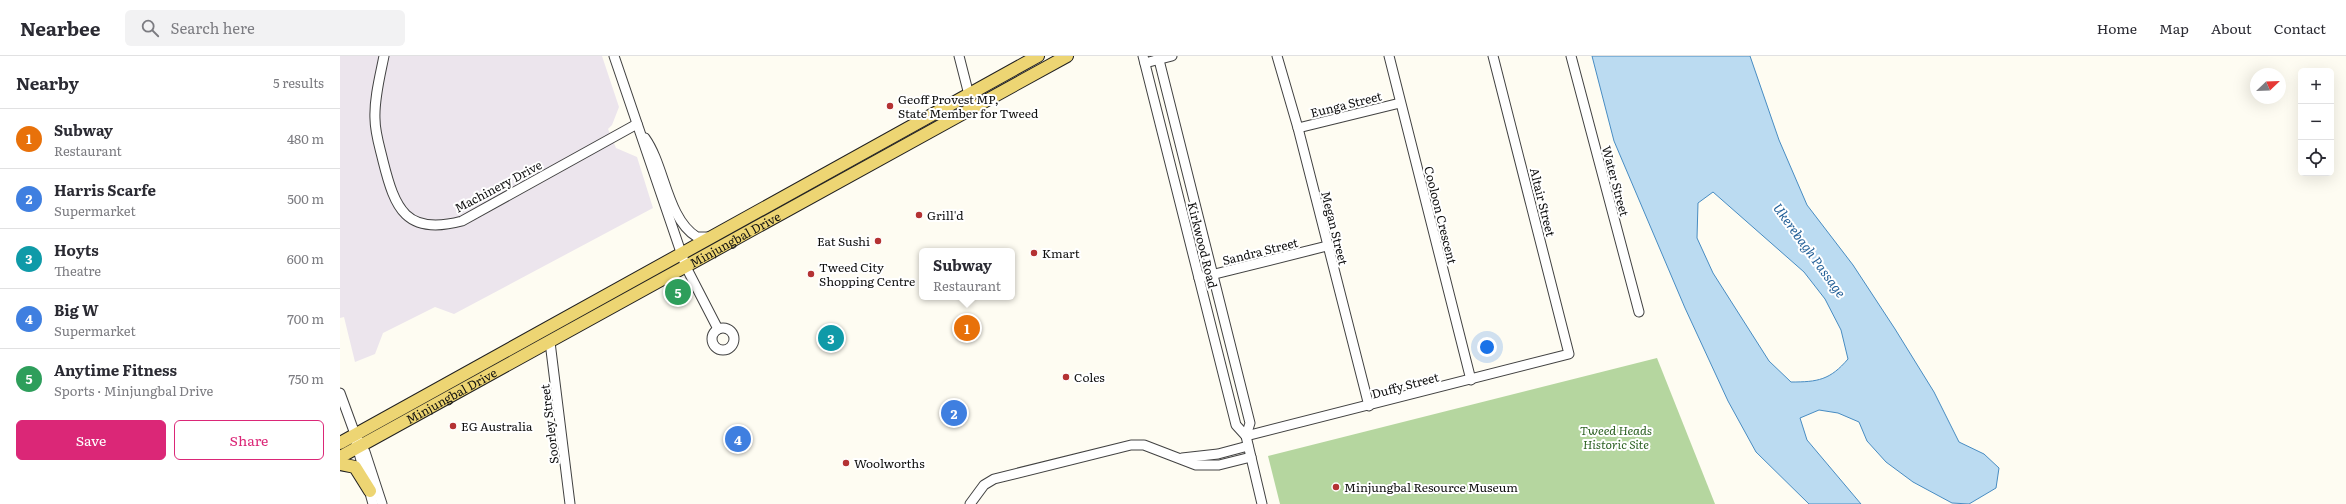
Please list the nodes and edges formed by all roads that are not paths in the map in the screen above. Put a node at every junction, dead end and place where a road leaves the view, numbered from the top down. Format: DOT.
graph roads {
  1 [pos="384,56"];
  2 [pos="614,56"];
  3 [pos="959,56"];
  4 [pos="1038,56"];
  5 [pos="1066,56"];
  6 [pos="1172,56"];
  7 [pos="1277,56"];
  8 [pos="1389,56"];
  9 [pos="1493,56"];
  10 [pos="1571,56"];
  11 [pos="1158,58"];
  12 [pos="1144,59"];
  13 [pos="969,95"];
  14 [pos="1400,103"];
  15 [pos="971,109"];
  16 [pos="638,127"];
  17 [pos="1298,128"];
  18 [pos="711,237"];
  19 [pos="1327,246"];
  20 [pos="681,254"];
  21 [pos="686,267"];
  22 [pos="1213,275"];
  23 [pos="1199,278"];
  24 [pos="1639,312"];
  25 [pos="718,329"];
  26 [pos="550,342"];
  27 [pos="1569,354"];
  28 [pos="1471,380"];
  29 [pos="340,393"];
  30 [pos="1369,406"];
  31 [pos="355,434"];
  32 [pos="1246,436"];
  33 [pos="340,443"];
  34 [pos="359,446"];
  35 [pos="1248,446"];
  36 [pos="340,457"];
  37 [pos="1251,457"];
  38 [pos="1180,458"];
  39 [pos="340,464"];
  40 [pos="370,491"];
  41 [pos="373,504"];
  42 [pos="382,504"];
  43 [pos="570,504"];
  44 [pos="970,504"];
  45 [pos="1262,504"];
  1 -- 16 [label="street, Machinery Drive"];
  2 -- 16 [label="street"];
  3 -- 13 [label="street"];
  4 -- 13 [label="main road, Minjungbal Drive"];
  5 -- 15 [label="main road, Minjungbal Drive"];
  6 -- 11 [label="street"];
  7 -- 17 [label="street, Megan Street"];
  8 -- 14 [label="street, Cooloon Crescent"];
  9 -- 27 [label="street, Altair Street"];
  10 -- 24 [label="street, Water Street"];
  11 -- 12 [label="street"];
  11 -- 22 [label="street, Kirkwood Road"];
  12 -- 23 [label="street, Kirkwood Road"];
  13 -- 15 [label="main road"];
  13 -- 18 [label="main road, Minjungbal Drive"];
  14 -- 17 [label="street, Eunga Street"];
  14 -- 28 [label="street, Cooloon Crescent"];
  15 -- 21 [label="main road, Minjungbal Drive"];
  16 -- 18 [label="street"];
  16 -- 20 [label="street"];
  17 -- 19 [label="street, Megan Street"];
  18 -- 20 [label="main road, Minjungbal Drive"];
  19 -- 22 [label="street, Sandra Street"];
  19 -- 30 [label="street, Megan Street"];
  20 -- 21 [label="street"];
  20 -- 31 [label="main road, Minjungbal Drive"];
  21 -- 25 [label="street"];
  21 -- 26 [label="main road, Minjungbal Drive"];
  22 -- 23 [label="street, Sandra Street"];
  22 -- 32 [label="street, Kirkwood Road"];
  23 -- 32 [label="street, Kirkwood Road"];
  26 -- 34 [label="main road, Minjungbal Drive"];
  26 -- 43 [label="street, Soorley Street"];
  27 -- 28 [label="street, Duffy Street"];
  28 -- 30 [label="street, Duffy Street"];
  29 -- 31 [label="street"];
  30 -- 32 [label="street, Duffy Street"];
  31 -- 33 [label="main road, Minjungbal Drive"];
  31 -- 34 [label="street"];
  32 -- 35 [label="street, Kirkwood Road"];
  34 -- 36 [label="main road, Minjungbal Drive"];
  34 -- 40 [label="street"];
  34 -- 42 [label="street"];
  35 -- 37 [label="street, Kirkwood Road"];
  35 -- 38 [label="street"];
  37 -- 38 [label="street"];
  37 -- 45 [label="street, Kirkwood Road"];
  38 -- 44 [label="street"];
  39 -- 40 [label="main road"];
  40 -- 41 [label="street"];
}
